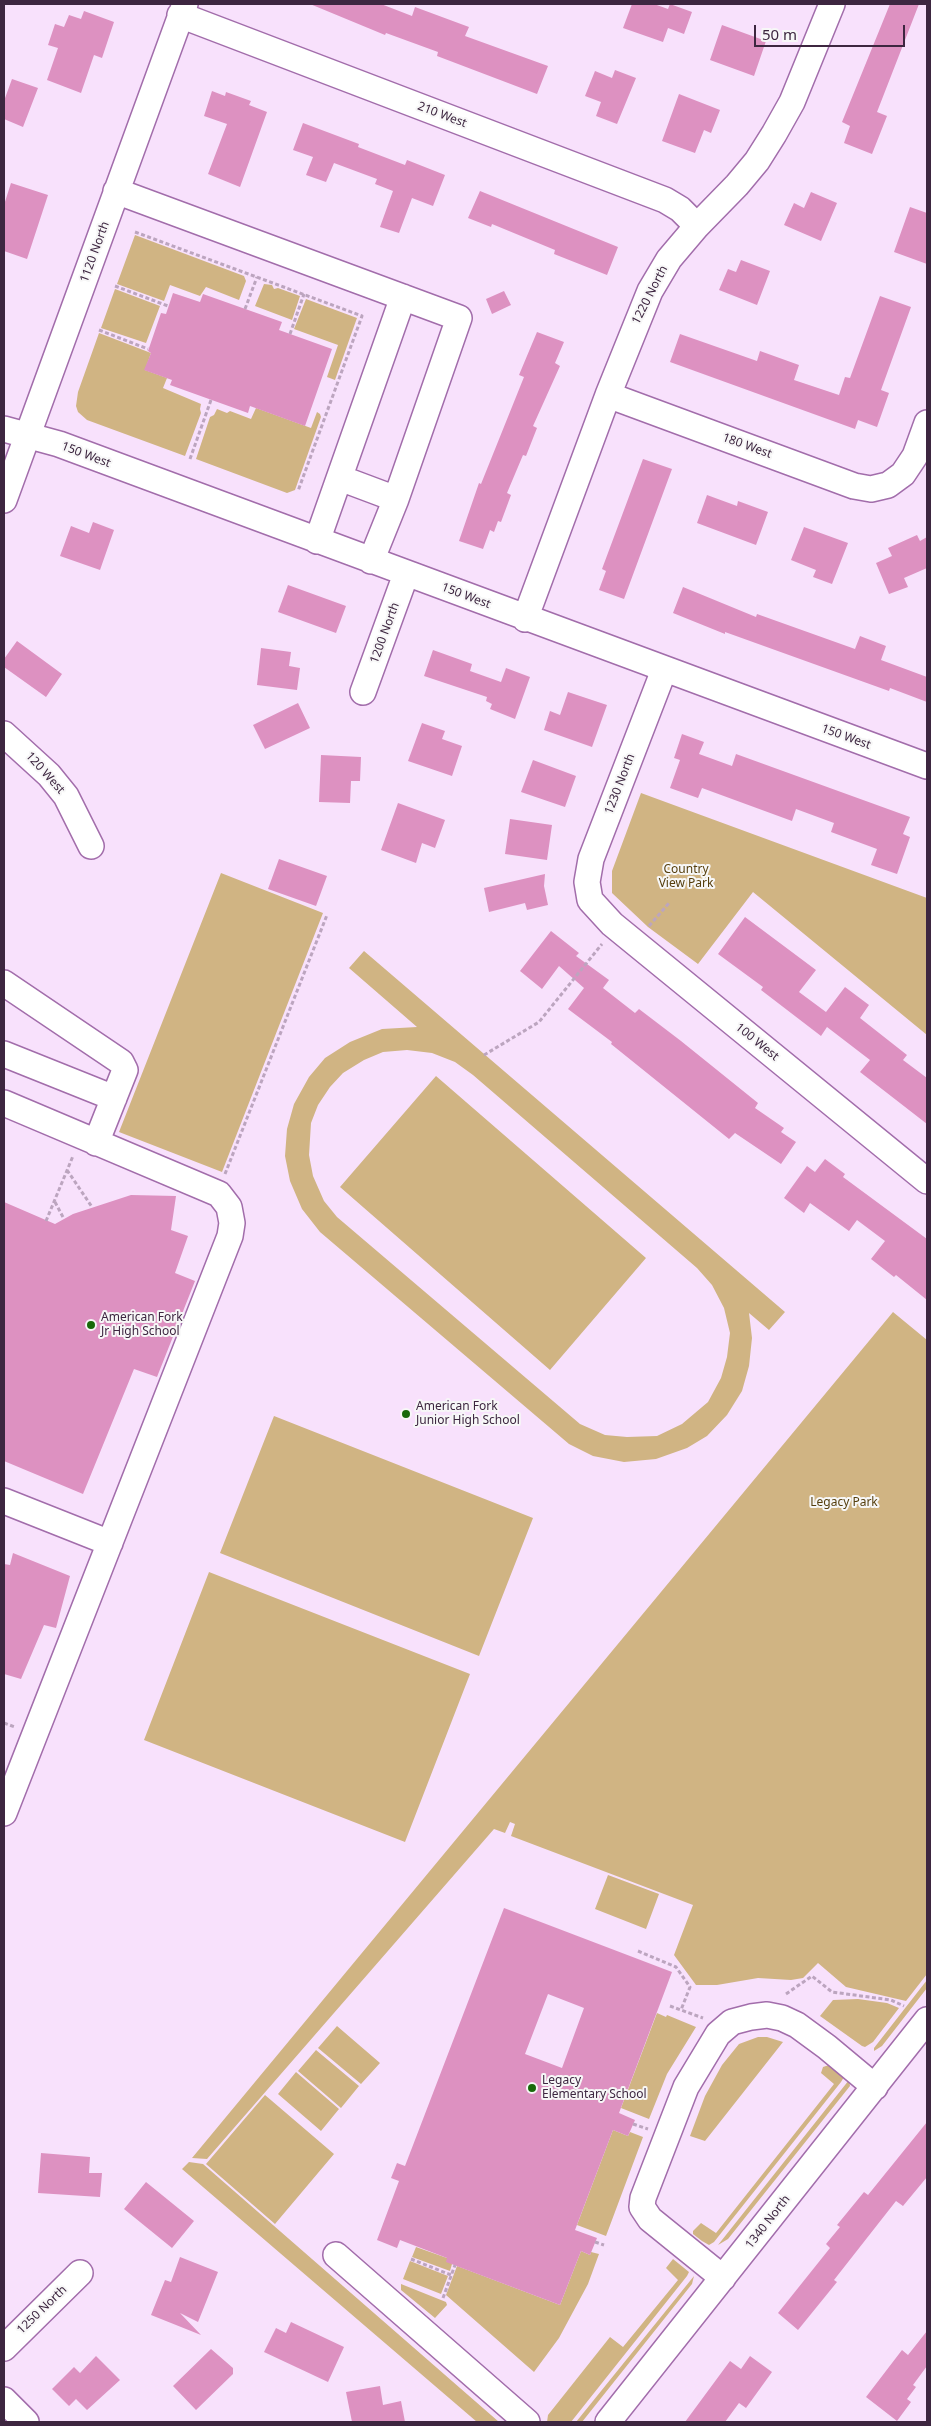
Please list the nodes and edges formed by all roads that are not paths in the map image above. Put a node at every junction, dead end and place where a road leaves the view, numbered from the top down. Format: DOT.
graph roads {
  1 [pos="831,4"];
  2 [pos="182,10"];
  3 [pos="116,191"];
  4 [pos="697,226"];
  5 [pos="403,297"];
  6 [pos="608,395"];
  7 [pos="927,423"];
  8 [pos="4,429"];
  9 [pos="28,435"];
  10 [pos="340,478"];
  11 [pos="396,499"];
  12 [pos="4,500"];
  13 [pos="317,541"];
  14 [pos="371,561"];
  15 [pos="406,574"];
  16 [pos="525,618"];
  17 [pos="664,670"];
  18 [pos="363,692"];
  19 [pos="4,734"];
  20 [pos="927,766"];
  21 [pos="91,846"];
  22 [pos="590,900"];
  23 [pos="4,983"];
  24 [pos="4,1054"];
  25 [pos="114,1098"];
  26 [pos="4,1103"];
  27 [pos="86,1147"];
  28 [pos="927,1181"];
  29 [pos="4,1501"];
  30 [pos="110,1542"];
  31 [pos="4,1813"];
  32 [pos="927,2020"];
  33 [pos="875,2087"];
  34 [pos="336,2255"];
  35 [pos="80,2273"];
  36 [pos="723,2278"];
  37 [pos="4,2348"];
  38 [pos="4,2400"];
  39 [pos="26,2422"];
  40 [pos="527,2422"];
  41 [pos="608,2422"];
  1 -- 4 [label="street, 1220 North"];
  2 -- 3 [label="street, 1120 North"];
  2 -- 4 [label="street, 210 West"];
  3 -- 5 [label="street"];
  3 -- 9 [label="street, 1120 North"];
  4 -- 6 [label="street, 1220 North"];
  5 -- 10 [label="street"];
  5 -- 11 [label="street"];
  6 -- 7 [label="street, 180 West"];
  6 -- 16 [label="street, 1220 North"];
  8 -- 9 [label="street, 150 West"];
  9 -- 12 [label="street, 1120 North"];
  9 -- 13 [label="street, 150 West"];
  10 -- 11 [label="street"];
  10 -- 13 [label="street"];
  11 -- 14 [label="street"];
  13 -- 14 [label="street, 150 West"];
  14 -- 15 [label="street, 150 West"];
  15 -- 16 [label="street, 150 West"];
  15 -- 18 [label="street, 1200 North"];
  16 -- 17 [label="street, 150 West"];
  17 -- 20 [label="street, 150 West"];
  17 -- 22 [label="street, 1230 North"];
  19 -- 21 [label="street, 120 West"];
  22 -- 28 [label="street, 100 West"];
  23 -- 25 [label="street"];
  24 -- 25 [label="street"];
  25 -- 27 [label="street"];
  26 -- 27 [label="street"];
  27 -- 30 [label="street"];
  29 -- 30 [label="street"];
  30 -- 31 [label="street"];
  32 -- 33 [label="street, 1340 North"];
  33 -- 36 [label="street, 1340 North"];
  33 -- 36 [label="street"];
  34 -- 40 [label="street"];
  35 -- 37 [label="street, 1250 North"];
  36 -- 41 [label="street, 1340 North"];
  38 -- 39 [label="street"];
}
